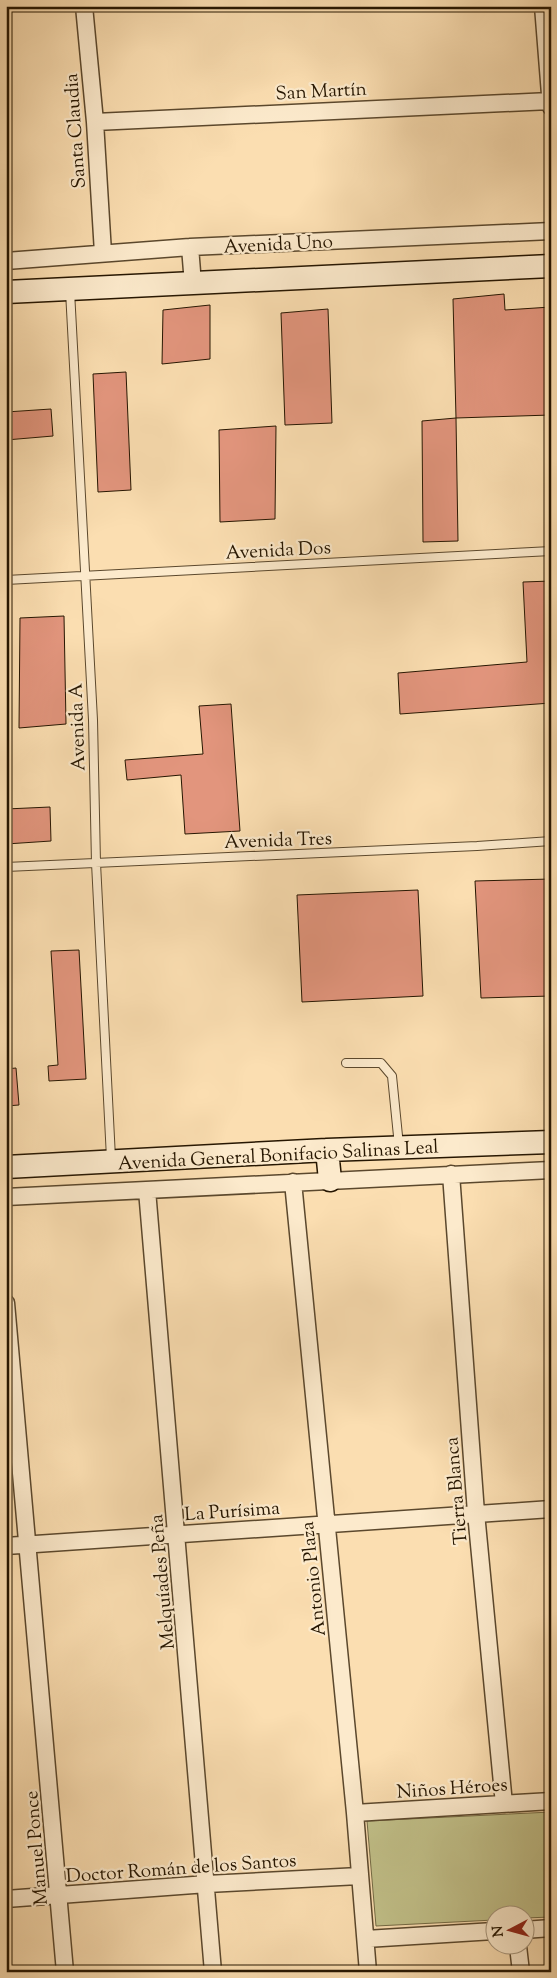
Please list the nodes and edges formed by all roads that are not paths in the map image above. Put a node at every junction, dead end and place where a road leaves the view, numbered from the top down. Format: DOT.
graph roads {
  1 [pos="84,6"];
  2 [pos="543,6"];
  3 [pos="550,101"];
  4 [pos="551,107"];
  5 [pos="94,122"];
  6 [pos="551,231"];
  7 [pos="190,247"];
  8 [pos="103,254"];
  9 [pos="6,261"];
  10 [pos="551,266"];
  11 [pos="193,284"];
  12 [pos="70,290"];
  13 [pos="6,292"];
  14 [pos="551,551"];
  15 [pos="85,576"];
  16 [pos="6,580"];
  17 [pos="551,841"];
  18 [pos="96,862"];
  19 [pos="6,867"];
  20 [pos="346,1063"];
  21 [pos="551,1142"];
  22 [pos="399,1148"];
  23 [pos="327,1150"];
  24 [pos="111,1163"];
  25 [pos="6,1167"];
  26 [pos="551,1170"];
  27 [pos="451,1174"];
  28 [pos="330,1180"];
  29 [pos="293,1182"];
  30 [pos="147,1190"];
  31 [pos="6,1197"];
  32 [pos="6,1303"];
  33 [pos="551,1509"];
  34 [pos="476,1513"];
  35 [pos="326,1523"];
  36 [pos="177,1534"];
  37 [pos="28,1544"];
  38 [pos="6,1546"];
  39 [pos="551,1801"];
  40 [pos="504,1804"];
  41 [pos="355,1813"];
  42 [pos="359,1876"];
  43 [pos="207,1884"];
  44 [pos="59,1895"];
  45 [pos="6,1899"];
  46 [pos="551,1928"];
  47 [pos="534,1929"];
  48 [pos="484,1932"];
  49 [pos="366,1939"];
  50 [pos="519,1956"];
  51 [pos="65,1972"];
  52 [pos="214,1972"];
  53 [pos="368,1972"];
  54 [pos="521,1972"];
  1 -- 5 [label="street, Santa Claudia"];
  2 -- 3 [label="street"];
  3 -- 4 [label="street"];
  3 -- 5 [label="street, San Martín"];
  5 -- 8 [label="street, Santa Claudia"];
  6 -- 7 [label="street, Avenida Uno"];
  7 -- 8 [label="street, Avenida Uno"];
  7 -- 11 [label="street"];
  8 -- 9 [label="street, Avenida Uno"];
  10 -- 11 [label="street, Avenida Uno"];
  11 -- 12 [label="street, Avenida Uno"];
  12 -- 13 [label="street, Avenida Uno"];
  12 -- 15 [label="lane, Avenida A"];
  14 -- 15 [label="lane, Avenida Dos"];
  15 -- 16 [label="lane, Avenida Dos"];
  15 -- 18 [label="lane, Avenida A"];
  17 -- 18 [label="lane, Avenida Tres"];
  18 -- 19 [label="lane, Avenida Tres"];
  18 -- 24 [label="lane, Avenida A"];
  20 -- 22 [label="lane"];
  21 -- 22 [label="street, Avenida General Bonifacio Salinas Leal"];
  22 -- 23 [label="street, Avenida General Bonifacio Salinas Leal"];
  23 -- 24 [label="street, Avenida General Bonifacio Salinas Leal"];
  23 -- 28 [label="street"];
  24 -- 25 [label="street, Avenida General Bonifacio Salinas Leal"];
  26 -- 27 [label="street"];
  27 -- 28 [label="street"];
  27 -- 34 [label="street, Tierra Blanca"];
  28 -- 29 [label="street"];
  29 -- 30 [label="street"];
  29 -- 35 [label="street, Antonio Plaza"];
  30 -- 31 [label="street"];
  30 -- 36 [label="street, Melquíades Peña"];
  32 -- 37 [label="street, Manuel Ponce"];
  33 -- 34 [label="street, La Purísima"];
  34 -- 35 [label="street, La Purísima"];
  34 -- 40 [label="street, Tierra Blanca"];
  35 -- 36 [label="street, La Purísima"];
  35 -- 41 [label="street, Antonio Plaza"];
  36 -- 37 [label="street, La Purísima"];
  36 -- 43 [label="street, Melquíades Peña"];
  37 -- 38 [label="street, La Purísima"];
  37 -- 44 [label="street, Manuel Ponce"];
  39 -- 40 [label="street, Niños Héroes"];
  40 -- 41 [label="street, Niños Héroes"];
  41 -- 42 [label="street, Antonio Plaza"];
  42 -- 43 [label="street, Doctor Román de los Santos"];
  42 -- 49 [label="street, Antonio Plaza"];
  43 -- 44 [label="street, Doctor Román de los Santos"];
  43 -- 52 [label="street, Melquíades Peña"];
  44 -- 45 [label="street, Doctor Román de los Santos"];
  44 -- 51 [label="street, Manuel Ponce"];
  46 -- 47 [label="street"];
  48 -- 49 [label="street"];
  49 -- 53 [label="street, Antonio Plaza"];
  50 -- 54 [label="street"];
}
